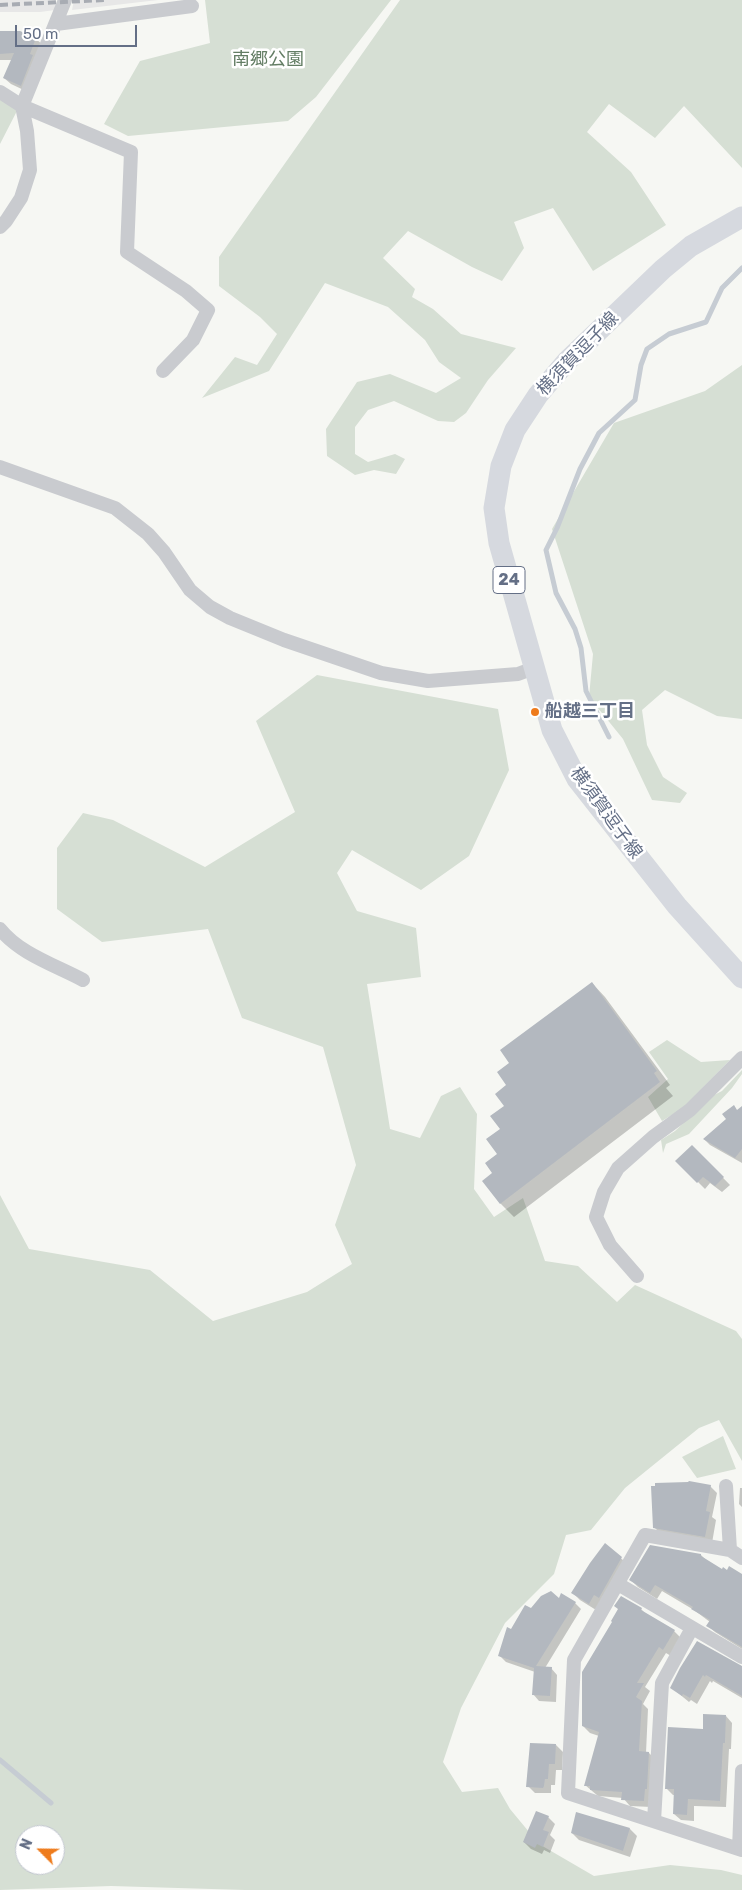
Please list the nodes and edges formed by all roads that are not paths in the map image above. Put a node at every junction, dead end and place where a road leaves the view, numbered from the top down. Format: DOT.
graph roads {
  1 [pos="65,0"];
  2 [pos="192,6"];
  3 [pos="56,24"];
  4 [pos="0,92"];
  5 [pos="22,106"];
  6 [pos="742,217"];
  7 [pos="0,227"];
  8 [pos="163,371"];
  9 [pos="0,467"];
  10 [pos="534,668"];
  11 [pos="0,929"];
  12 [pos="742,978"];
  13 [pos="83,980"];
  14 [pos="742,1058"];
  15 [pos="637,1276"];
  16 [pos="726,1486"];
  17 [pos="730,1550"];
  18 [pos="742,1558"];
  19 [pos="618,1584"];
  20 [pos="692,1628"];
  21 [pos="742,1657"];
  22 [pos="742,1771"];
  23 [pos="654,1821"];
  24 [pos="741,1850"];
  1 -- 3 [label="street"];
  2 -- 3 [label="street"];
  3 -- 5 [label="street"];
  4 -- 5 [label="street"];
  5 -- 7 [label="street"];
  5 -- 8 [label="street"];
  6 -- 10 [label="main road, 横須賀逗子線 / 24"];
  9 -- 10 [label="street"];
  10 -- 12 [label="main road, 横須賀逗子線 / 24"];
  11 -- 13 [label="street"];
  14 -- 15 [label="street"];
  16 -- 17 [label="street"];
  17 -- 18 [label="street"];
  17 -- 19 [label="street"];
  19 -- 20 [label="street"];
  19 -- 23 [label="street"];
  20 -- 21 [label="street"];
  20 -- 23 [label="street"];
  22 -- 24 [label="street"];
  23 -- 24 [label="street"];
}
